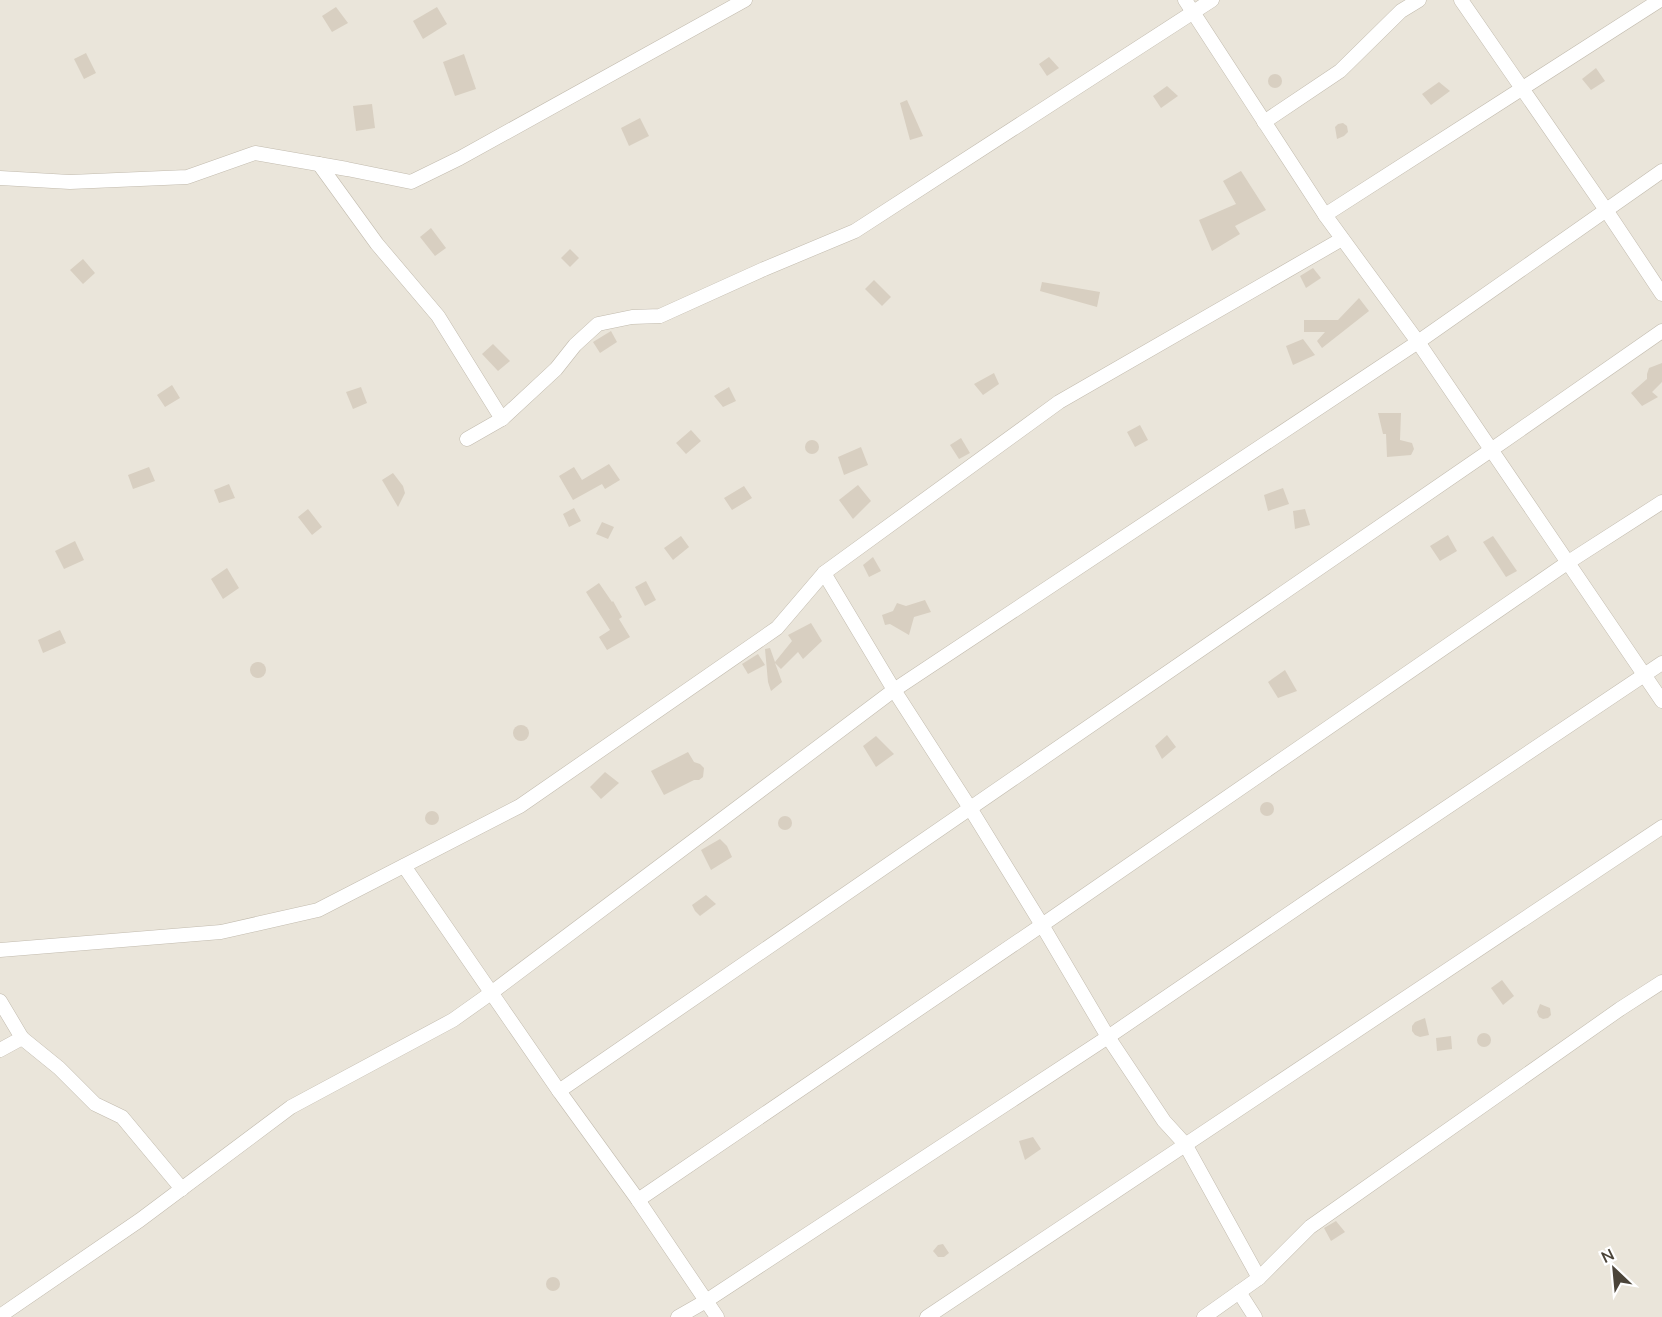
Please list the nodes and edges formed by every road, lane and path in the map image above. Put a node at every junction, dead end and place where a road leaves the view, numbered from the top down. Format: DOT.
graph roads {
  1 [pos="745,0"];
  2 [pos="1185,0"];
  3 [pos="1212,0"];
  4 [pos="1419,0"];
  5 [pos="1461,0"];
  6 [pos="1660,0"];
  7 [pos="1192,13"];
  8 [pos="1522,89"];
  9 [pos="1264,122"];
  10 [pos="319,164"];
  11 [pos="1662,171"];
  12 [pos="0,178"];
  13 [pos="1606,210"];
  14 [pos="1325,215"];
  15 [pos="1342,239"];
  16 [pos="1662,294"];
  17 [pos="1662,331"];
  18 [pos="1418,342"];
  19 [pos="502,419"];
  20 [pos="467,439"];
  21 [pos="1491,450"];
  22 [pos="1662,502"];
  23 [pos="1567,562"];
  24 [pos="824,573"];
  25 [pos="1662,663"];
  26 [pos="1643,675"];
  27 [pos="894,690"];
  28 [pos="1662,701"];
  29 [pos="970,808"];
  30 [pos="1662,827"];
  31 [pos="404,866"];
  32 [pos="1042,925"];
  33 [pos="0,950"];
  34 [pos="1662,982"];
  35 [pos="491,993"];
  36 [pos="0,1001"];
  37 [pos="1108,1037"];
  38 [pos="22,1038"];
  39 [pos="0,1050"];
  40 [pos="559,1091"];
  41 [pos="1185,1144"];
  42 [pos="182,1189"];
  43 [pos="638,1200"];
  44 [pos="1259,1278"];
  45 [pos="1239,1292"];
  46 [pos="706,1301"];
  47 [pos="0,1316"];
  48 [pos="678,1317"];
  49 [pos="717,1317"];
  50 [pos="927,1317"];
  51 [pos="1204,1317"];
  52 [pos="1255,1317"];
  1 -- 10 [label="street"];
  2 -- 7 [label="street"];
  3 -- 7 [label="street"];
  4 -- 9 [label="street"];
  5 -- 8 [label="street"];
  6 -- 8 [label="street"];
  7 -- 9 [label="street"];
  7 -- 19 [label="street"];
  8 -- 13 [label="street"];
  8 -- 14 [label="street"];
  9 -- 14 [label="street"];
  10 -- 12 [label="street"];
  10 -- 19 [label="street"];
  11 -- 13 [label="street"];
  13 -- 16 [label="street"];
  13 -- 18 [label="street"];
  14 -- 15 [label="street"];
  15 -- 18 [label="street"];
  15 -- 24 [label="street"];
  17 -- 21 [label="street"];
  18 -- 21 [label="street"];
  18 -- 27 [label="street"];
  19 -- 20 [label="street"];
  21 -- 23 [label="street"];
  21 -- 29 [label="street"];
  22 -- 23 [label="street"];
  23 -- 26 [label="street"];
  23 -- 32 [label="street"];
  24 -- 27 [label="street"];
  24 -- 31 [label="street"];
  25 -- 26 [label="street"];
  26 -- 28 [label="street"];
  26 -- 37 [label="street"];
  27 -- 29 [label="street"];
  27 -- 35 [label="street"];
  29 -- 32 [label="street"];
  29 -- 40 [label="street"];
  30 -- 41 [label="street"];
  31 -- 33 [label="street"];
  31 -- 35 [label="street"];
  32 -- 37 [label="street"];
  32 -- 43 [label="street"];
  34 -- 44 [label="street"];
  35 -- 40 [label="street"];
  35 -- 42 [label="street"];
  36 -- 38 [label="street"];
  37 -- 41 [label="street"];
  37 -- 46 [label="street"];
  38 -- 39 [label="street"];
  38 -- 42 [label="street"];
  40 -- 43 [label="street"];
  41 -- 44 [label="street"];
  41 -- 50 [label="street"];
  42 -- 47 [label="street"];
  43 -- 46 [label="street"];
  44 -- 45 [label="street"];
  45 -- 51 [label="street"];
  45 -- 52 [label="street"];
  46 -- 48 [label="street"];
  46 -- 49 [label="street"];
}
